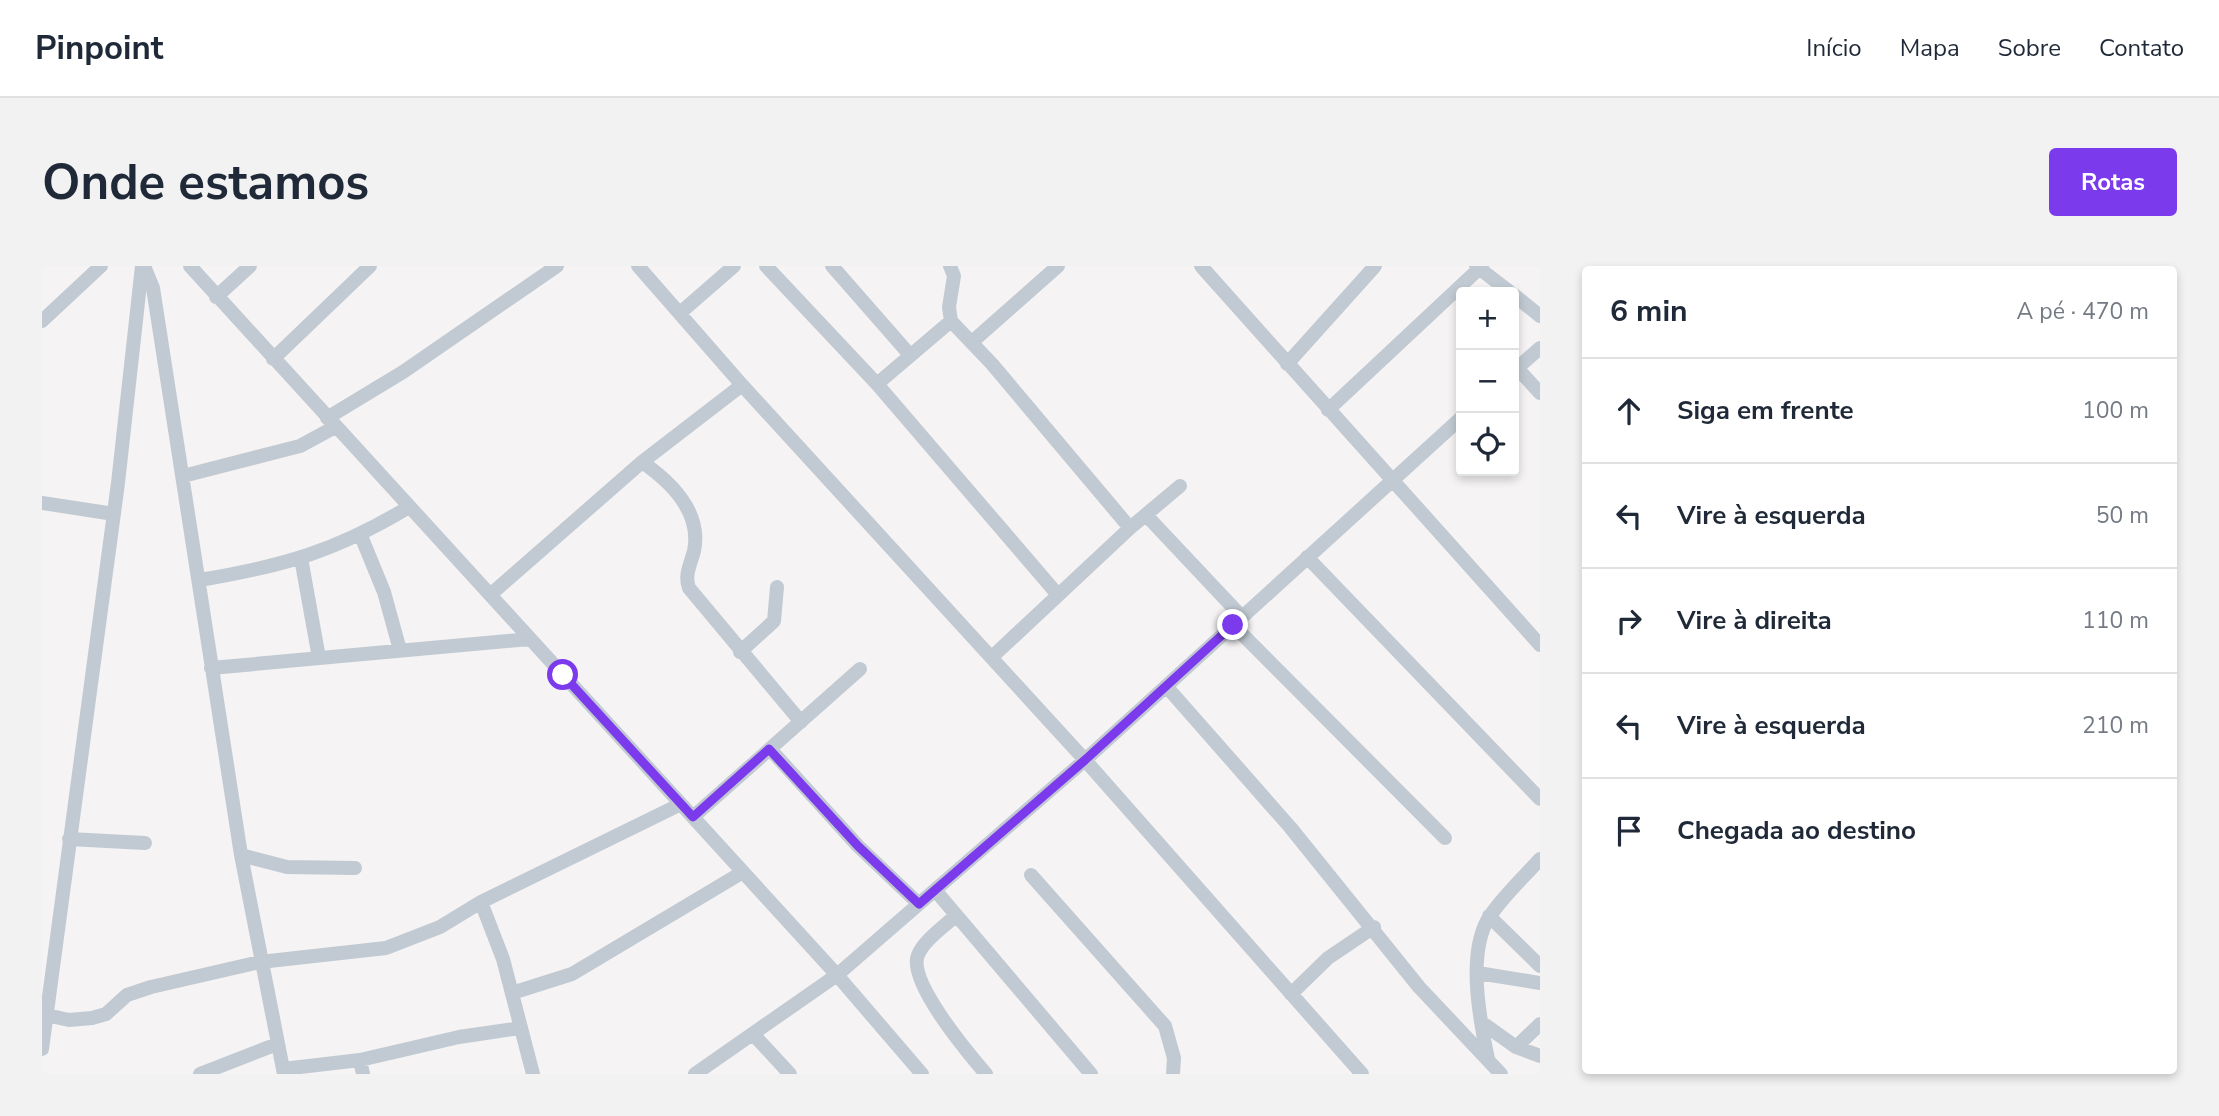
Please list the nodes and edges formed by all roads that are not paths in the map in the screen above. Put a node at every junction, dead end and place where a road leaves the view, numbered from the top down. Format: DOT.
graph roads {
  1 [pos="101,266"];
  2 [pos="143,266"];
  3 [pos="190,266"];
  4 [pos="250,266"];
  5 [pos="370,266"];
  6 [pos="557,266"];
  7 [pos="638,266"];
  8 [pos="734,266"];
  9 [pos="766,266"];
  10 [pos="832,266"];
  11 [pos="950,266"];
  12 [pos="1058,266"];
  13 [pos="1375,266"];
  14 [pos="1203,267"];
  15 [pos="1479,267"];
  16 [pos="1503,287"];
  17 [pos="216,297"];
  18 [pos="1519,300"];
  19 [pos="680,313"];
  20 [pos="1540,316"];
  21 [pos="42,321"];
  22 [pos="951,321"];
  23 [pos="972,342"];
  24 [pos="1540,348"];
  25 [pos="910,355"];
  26 [pos="273,359"];
  27 [pos="1287,364"];
  28 [pos="1519,366"];
  29 [pos="1519,372"];
  30 [pos="877,384"];
  31 [pos="742,385"];
  32 [pos="1540,393"];
  33 [pos="1328,410"];
  34 [pos="331,422"];
  35 [pos="1456,422"];
  36 [pos="642,462"];
  37 [pos="183,476"];
  38 [pos="1391,481"];
  39 [pos="1180,486"];
  40 [pos="42,503"];
  41 [pos="409,506"];
  42 [pos="114,514"];
  43 [pos="1146,515"];
  44 [pos="1130,528"];
  45 [pos="361,536"];
  46 [pos="1307,557"];
  47 [pos="302,558"];
  48 [pos="200,580"];
  49 [pos="778,587"];
  50 [pos="489,595"];
  51 [pos="1058,595"];
  52 [pos="1237,621"];
  53 [pos="530,639"];
  54 [pos="1540,645"];
  55 [pos="400,650"];
  56 [pos="740,652"];
  57 [pos="992,657"];
  58 [pos="319,658"];
  59 [pos="211,668"];
  60 [pos="860,669"];
  61 [pos="1166,686"];
  62 [pos="801,722"];
  63 [pos="769,749"];
  64 [pos="1085,760"];
  65 [pos="1540,799"];
  66 [pos="681,804"];
  67 [pos="693,817"];
  68 [pos="1445,838"];
  69 [pos="69,839"];
  70 [pos="145,843"];
  71 [pos="242,855"];
  72 [pos="1540,859"];
  73 [pos="355,868"];
  74 [pos="743,872"];
  75 [pos="1031,875"];
  76 [pos="935,890"];
  77 [pos="481,902"];
  78 [pos="919,904"];
  79 [pos="955,916"];
  80 [pos="1489,916"];
  81 [pos="1374,927"];
  82 [pos="42,932"];
  83 [pos="57,935"];
  84 [pos="260,962"];
  85 [pos="1540,966"];
  86 [pos="1478,973"];
  87 [pos="837,975"];
  88 [pos="1540,983"];
  89 [pos="512,993"];
  90 [pos="1291,994"];
  91 [pos="45,1014"];
  92 [pos="1480,1022"];
  93 [pos="1540,1024"];
  94 [pos="520,1028"];
  95 [pos="753,1034"];
  96 [pos="277,1044"];
  97 [pos="1516,1047"];
  98 [pos="42,1049"];
  99 [pos="1540,1055"];
  100 [pos="1489,1060"];
  101 [pos="361,1067"];
  102 [pos="283,1072"];
  103 [pos="200,1074"];
  104 [pos="533,1074"];
  105 [pos="695,1074"];
  106 [pos="790,1074"];
  107 [pos="922,1074"];
  108 [pos="986,1074"];
  109 [pos="1091,1074"];
  110 [pos="1173,1074"];
  111 [pos="1362,1074"];
  112 [pos="1501,1074"];
  1 -- 21 [label="street"];
  2 -- 37 [label="street"];
  2 -- 42 [label="street"];
  3 -- 17 [label="street"];
  4 -- 17 [label="street"];
  5 -- 26 [label="street"];
  6 -- 34 [label="street"];
  7 -- 19 [label="street"];
  8 -- 19 [label="street"];
  9 -- 30 [label="street"];
  10 -- 25 [label="street"];
  11 -- 22 [label="street"];
  12 -- 23 [label="street"];
  13 -- 27 [label="street"];
  14 -- 27 [label="street"];
  15 -- 16 [label="street"];
  15 -- 33 [label="street"];
  17 -- 26 [label="street"];
  18 -- 20 [label="street"];
  19 -- 31 [label="street"];
  22 -- 23 [label="street"];
  22 -- 25 [label="street"];
  23 -- 44 [label="street"];
  24 -- 28 [label="street"];
  25 -- 30 [label="street"];
  26 -- 34 [label="street"];
  27 -- 33 [label="street"];
  29 -- 32 [label="street"];
  30 -- 51 [label="street"];
  31 -- 36 [label="street"];
  31 -- 57 [label="street"];
  33 -- 38 [label="street"];
  34 -- 37 [label="street"];
  34 -- 41 [label="street"];
  35 -- 38 [label="street"];
  36 -- 50 [label="street"];
  36 -- 56 [label="street"];
  37 -- 48 [label="street"];
  38 -- 46 [label="street"];
  38 -- 54 [label="street"];
  39 -- 43 [label="street"];
  40 -- 42 [label="street"];
  41 -- 45 [label="street"];
  41 -- 50 [label="street"];
  42 -- 69 [label="street"];
  43 -- 44 [label="street"];
  43 -- 52 [label="street"];
  44 -- 51 [label="street"];
  45 -- 47 [label="street"];
  45 -- 55 [label="street"];
  46 -- 52 [label="street"];
  46 -- 65 [label="street"];
  47 -- 48 [label="street"];
  47 -- 58 [label="street"];
  48 -- 59 [label="street"];
  49 -- 56 [label="street"];
  50 -- 53 [label="street"];
  51 -- 57 [label="street"];
  52 -- 61 [label="street"];
  52 -- 68 [label="street"];
  53 -- 55 [label="street"];
  53 -- 66 [label="street"];
  55 -- 58 [label="street"];
  56 -- 62 [label="street"];
  57 -- 64 [label="street"];
  58 -- 59 [label="street"];
  59 -- 71 [label="street"];
  60 -- 62 [label="street"];
  61 -- 64 [label="street"];
  61 -- 81 [label="street"];
  62 -- 63 [label="street"];
  63 -- 67 [label="street"];
  63 -- 78 [label="street"];
  64 -- 76 [label="street"];
  64 -- 90 [label="street"];
  66 -- 67 [label="street"];
  66 -- 77 [label="street"];
  67 -- 74 [label="street"];
  69 -- 70 [label="street"];
  69 -- 83 [label="street"];
  71 -- 73 [label="street"];
  71 -- 84 [label="street"];
  72 -- 80 [label="street"];
  74 -- 87 [label="street"];
  74 -- 89 [label="street"];
  75 -- 110 [label="street"];
  76 -- 78 [label="street"];
  76 -- 79 [label="street"];
  77 -- 84 [label="street"];
  77 -- 89 [label="street"];
  78 -- 87 [label="street"];
  79 -- 108 [label="street"];
  79 -- 109 [label="street"];
  80 -- 85 [label="street"];
  80 -- 86 [label="street"];
  81 -- 90 [label="street"];
  81 -- 100 [label="street"];
  82 -- 83 [label="street"];
  83 -- 91 [label="street"];
  84 -- 91 [label="street"];
  84 -- 96 [label="street"];
  86 -- 88 [label="street"];
  86 -- 92 [label="street"];
  87 -- 95 [label="street"];
  87 -- 107 [label="street"];
  89 -- 94 [label="street"];
  90 -- 111 [label="street"];
  91 -- 98 [label="street"];
  92 -- 97 [label="street"];
  92 -- 100 [label="street"];
  93 -- 97 [label="street"];
  94 -- 101 [label="street"];
  94 -- 104 [label="street"];
  95 -- 105 [label="street"];
  95 -- 106 [label="street"];
  96 -- 102 [label="street"];
  96 -- 103 [label="street"];
  97 -- 99 [label="street"];
  100 -- 112 [label="street"];
  101 -- 102 [label="street"];
}
